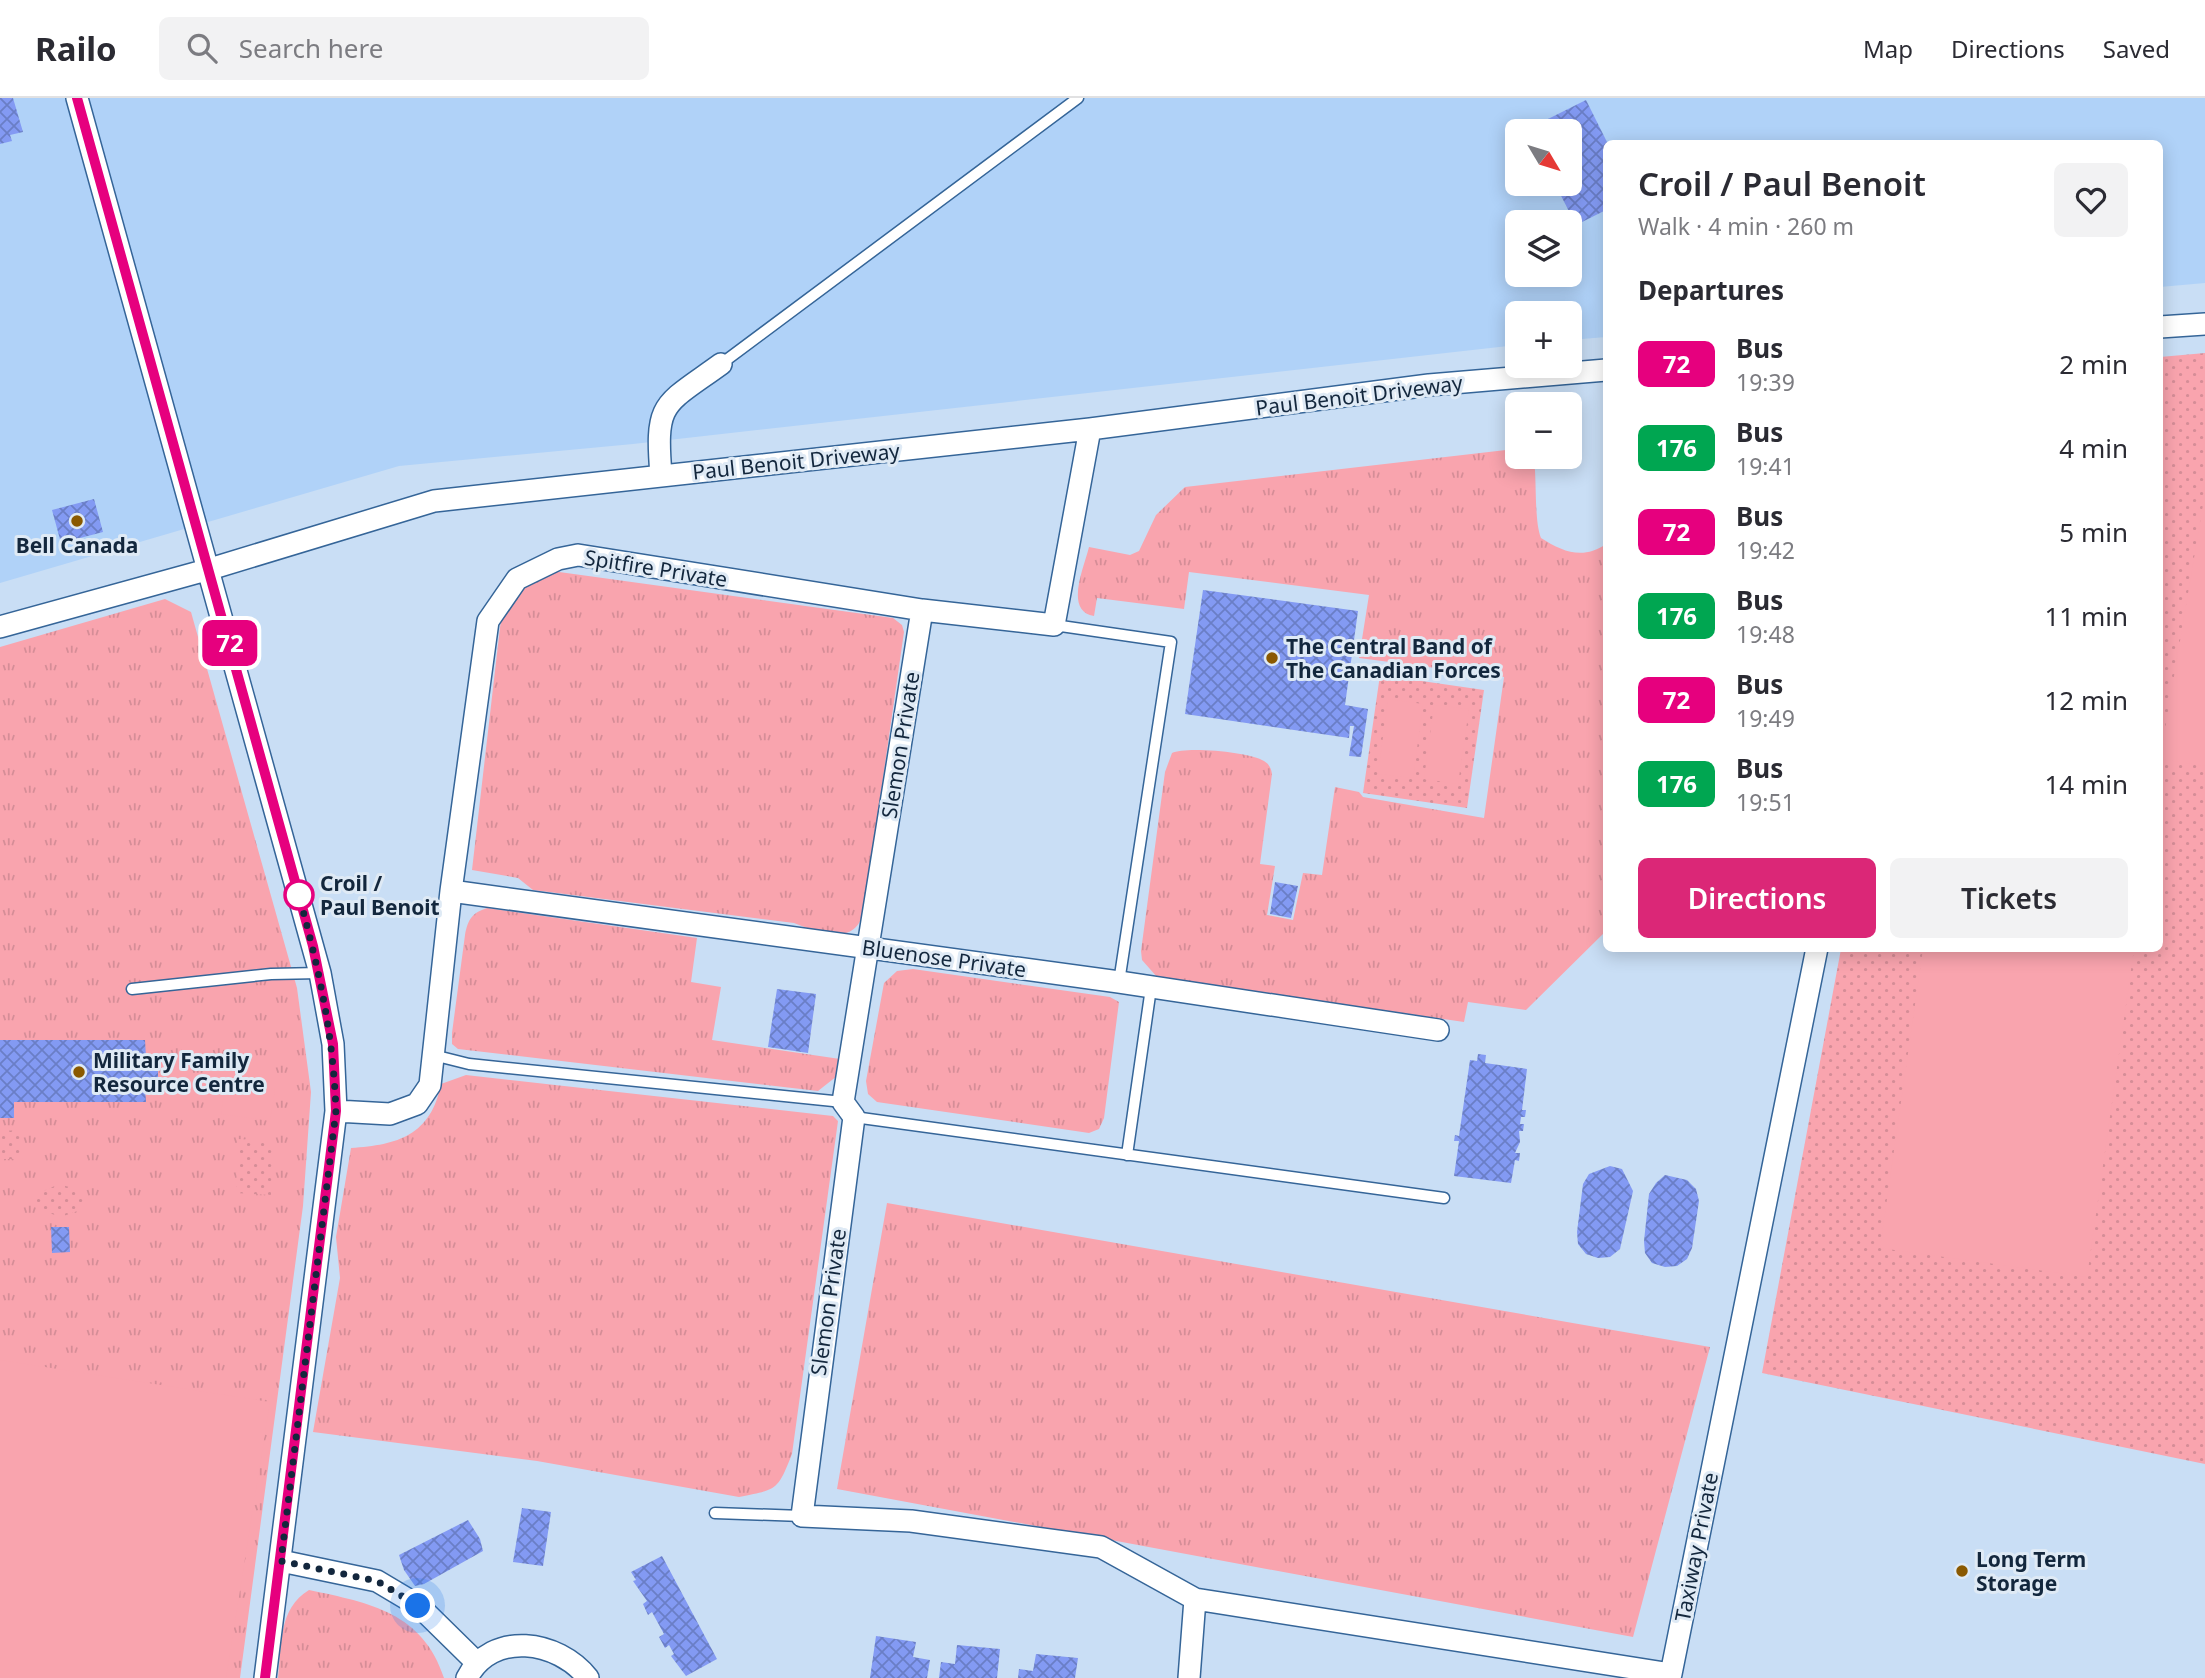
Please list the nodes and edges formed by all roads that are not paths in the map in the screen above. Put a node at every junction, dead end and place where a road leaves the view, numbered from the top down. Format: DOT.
graph roads {
  1 [pos="77,98"];
  2 [pos="1078,98"];
  3 [pos="2205,324"];
  4 [pos="2163,327"];
  5 [pos="721,364"];
  6 [pos="1603,370"];
  7 [pos="1090,429"];
  8 [pos="661,475"];
  9 [pos="210,569"];
  10 [pos="922,610"];
  11 [pos="1054,625"];
  12 [pos="0,627"];
  13 [pos="450,891"];
  14 [pos="867,947"];
  15 [pos="1815,952"];
  16 [pos="320,973"];
  17 [pos="1119,982"];
  18 [pos="1151,988"];
  19 [pos="132,989"];
  20 [pos="1438,1030"];
  21 [pos="433,1055"];
  22 [pos="848,1109"];
  23 [pos="336,1111"];
  24 [pos="1127,1155"];
  25 [pos="1444,1198"];
  26 [pos="715,1513"];
  27 [pos="802,1516"];
  28 [pos="281,1561"];
  29 [pos="1195,1600"];
  30 [pos="471,1670"];
  31 [pos="265,1678"];
  32 [pos="588,1678"];
  33 [pos="1189,1678"];
  1 -- 9 [label="street"];
  2 -- 5 [label="lane"];
  3 -- 4 [label="street"];
  5 -- 8 [label="street"];
  6 -- 7 [label="street, Paul Benoit Driveway"];
  7 -- 8 [label="street, Paul Benoit Driveway"];
  7 -- 11 [label="street"];
  8 -- 9 [label="street, Paul Benoit Driveway"];
  9 -- 12 [label="street, Paul Benoit Driveway"];
  9 -- 16 [label="street"];
  10 -- 11 [label="street, Spitfire Private"];
  10 -- 13 [label="street, Spitfire Private"];
  10 -- 14 [label="street, Slemon Private"];
  11 -- 17 [label="lane"];
  13 -- 14 [label="street, Bluenose Private"];
  13 -- 21 [label="street, Spitfire Private"];
  14 -- 17 [label="street, Bluenose Private"];
  14 -- 22 [label="street, Slemon Private"];
  15 -- 29 [label="street, Taxiway Private"];
  16 -- 19 [label="lane"];
  16 -- 23 [label="street"];
  17 -- 18 [label="street, Bluenose Private"];
  18 -- 20 [label="street, Bluenose Private"];
  18 -- 24 [label="lane"];
  21 -- 22 [label="lane"];
  21 -- 23 [label="street, Spitfire Private"];
  22 -- 24 [label="lane"];
  22 -- 27 [label="street, Slemon Private"];
  23 -- 28 [label="street"];
  24 -- 25 [label="lane"];
  26 -- 27 [label="lane"];
  27 -- 29 [label="street"];
  28 -- 30 [label="street"];
  28 -- 31 [label="street"];
  29 -- 33 [label="street"];
  30 -- 32 [label="street"];
}
